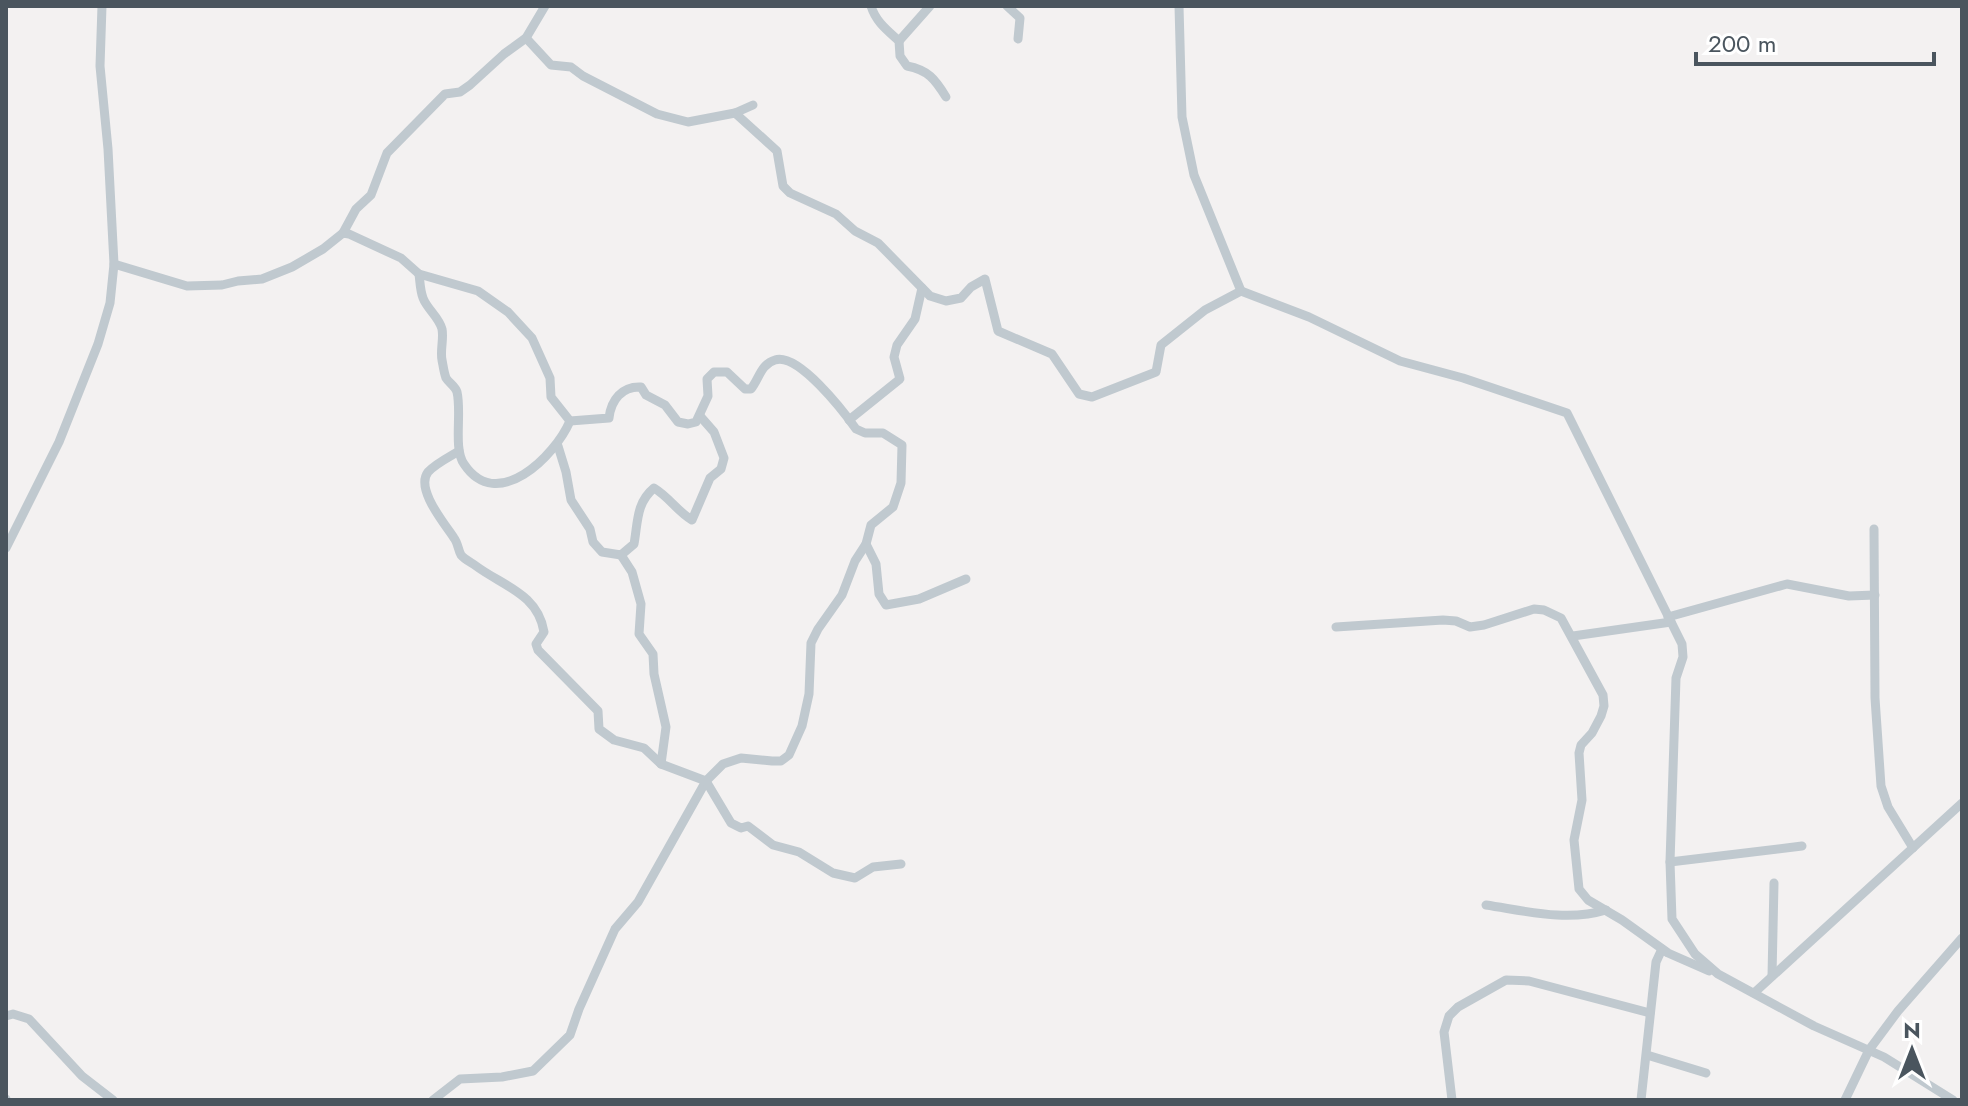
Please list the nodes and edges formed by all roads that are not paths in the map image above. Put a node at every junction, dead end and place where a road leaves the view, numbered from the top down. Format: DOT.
graph roads {
  1 [pos="102,6"];
  2 [pos="545,6"];
  3 [pos="871,6"];
  4 [pos="930,6"];
  5 [pos="1007,6"];
  6 [pos="1179,6"];
  7 [pos="526,38"];
  8 [pos="1018,39"];
  9 [pos="899,41"];
  10 [pos="946,97"];
  11 [pos="753,105"];
  12 [pos="735,113"];
  13 [pos="343,233"];
  14 [pos="114,264"];
  15 [pos="419,274"];
  16 [pos="922,288"];
  17 [pos="1241,291"];
  18 [pos="700,416"];
  19 [pos="849,420"];
  20 [pos="570,421"];
  21 [pos="558,446"];
  22 [pos="459,451"];
  23 [pos="1874,529"];
  24 [pos="866,544"];
  25 [pos="6,548"];
  26 [pos="621,555"];
  27 [pos="966,579"];
  28 [pos="1875,595"];
  29 [pos="1670,619"];
  30 [pos="1336,627"];
  31 [pos="1573,636"];
  32 [pos="661,764"];
  33 [pos="706,781"];
  34 [pos="1962,803"];
  35 [pos="1802,846"];
  36 [pos="1913,848"];
  37 [pos="1670,862"];
  38 [pos="901,864"];
  39 [pos="1774,883"];
  40 [pos="1486,905"];
  41 [pos="1606,910"];
  42 [pos="1962,938"];
  43 [pos="1662,949"];
  44 [pos="1718,974"];
  45 [pos="1772,976"];
  46 [pos="1754,993"];
  47 [pos="1650,1013"];
  48 [pos="6,1016"];
  49 [pos="1869,1050"];
  50 [pos="1647,1055"];
  51 [pos="1706,1073"];
  52 [pos="113,1100"];
  53 [pos="433,1100"];
  54 [pos="1452,1100"];
  55 [pos="1641,1100"];
  56 [pos="1845,1100"];
  57 [pos="1953,1100"];
  1 -- 14 [label="street"];
  2 -- 7 [label="street"];
  3 -- 9 [label="street"];
  4 -- 9 [label="street"];
  5 -- 8 [label="street"];
  6 -- 17 [label="street"];
  7 -- 12 [label="street"];
  7 -- 13 [label="street"];
  9 -- 10 [label="street"];
  11 -- 12 [label="street"];
  12 -- 16 [label="street"];
  13 -- 14 [label="street"];
  13 -- 15 [label="street"];
  14 -- 25 [label="street"];
  15 -- 20 [label="street"];
  15 -- 22 [label="street"];
  16 -- 17 [label="street"];
  16 -- 19 [label="street"];
  17 -- 29 [label="street"];
  18 -- 19 [label="street"];
  18 -- 20 [label="street"];
  18 -- 26 [label="street"];
  19 -- 24 [label="street"];
  20 -- 21 [label="street"];
  21 -- 22 [label="street"];
  21 -- 26 [label="street"];
  22 -- 32 [label="street"];
  23 -- 28 [label="street"];
  24 -- 27 [label="street"];
  24 -- 33 [label="street"];
  26 -- 32 [label="street"];
  28 -- 29 [label="street"];
  28 -- 36 [label="street"];
  29 -- 31 [label="street"];
  29 -- 37 [label="street"];
  30 -- 31 [label="street"];
  31 -- 41 [label="street"];
  32 -- 33 [label="street"];
  33 -- 38 [label="street"];
  33 -- 53 [label="street"];
  34 -- 36 [label="street"];
  35 -- 37 [label="street"];
  36 -- 45 [label="street"];
  37 -- 44 [label="street"];
  39 -- 45 [label="street"];
  40 -- 41 [label="street"];
  41 -- 43 [label="street"];
  42 -- 49 [label="street"];
  43 -- 44 [label="street"];
  43 -- 47 [label="street"];
  44 -- 46 [label="street"];
  45 -- 46 [label="street"];
  46 -- 49 [label="street"];
  47 -- 50 [label="street"];
  47 -- 54 [label="street"];
  48 -- 52 [label="street"];
  49 -- 56 [label="street"];
  49 -- 57 [label="street"];
  50 -- 51 [label="street"];
  50 -- 55 [label="street"];
}
